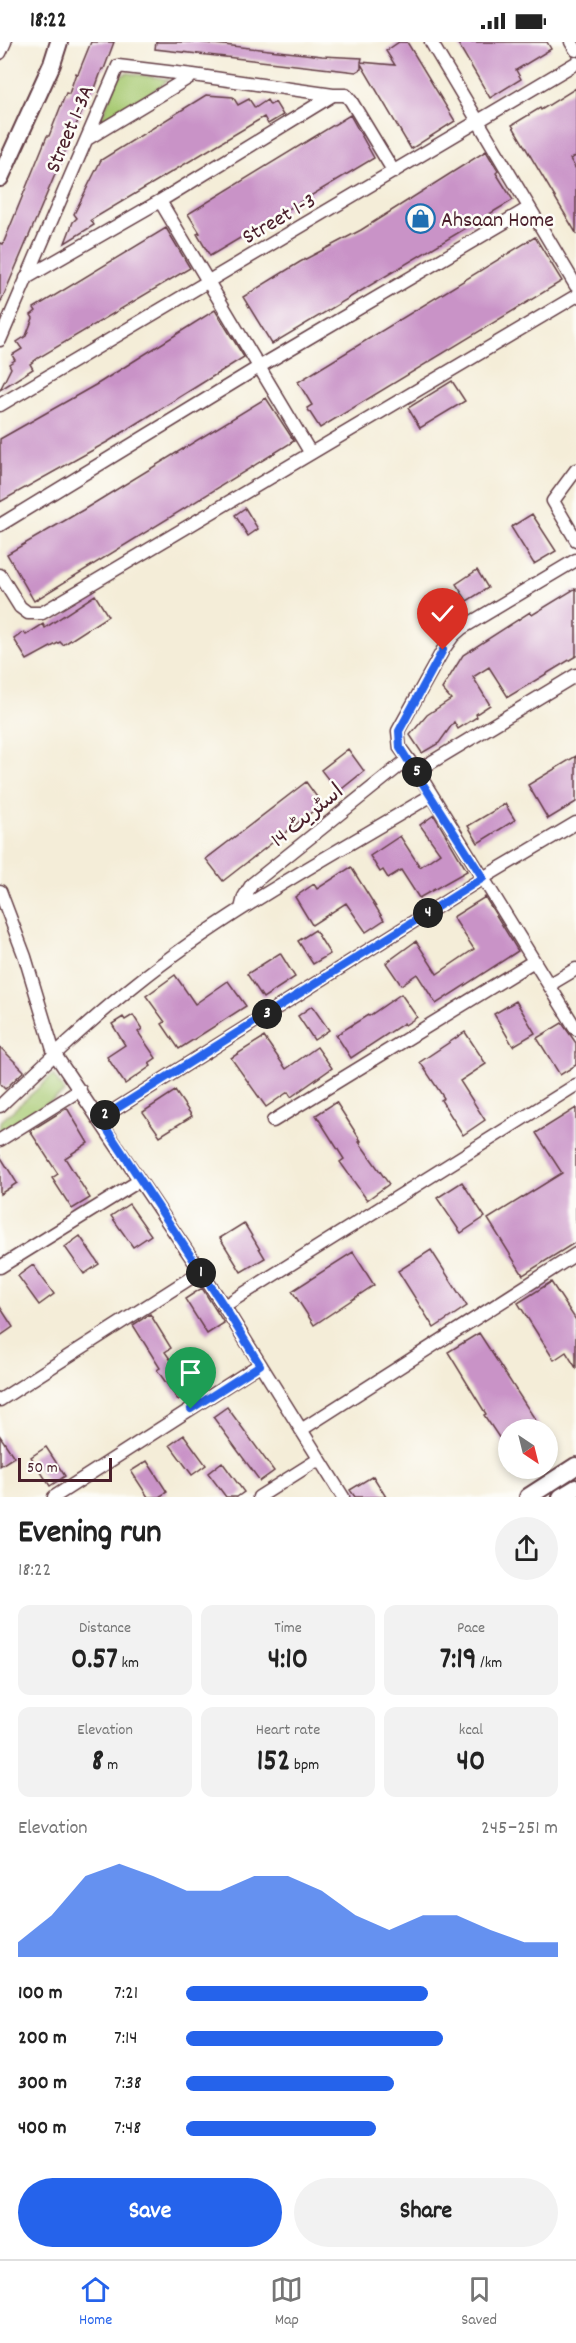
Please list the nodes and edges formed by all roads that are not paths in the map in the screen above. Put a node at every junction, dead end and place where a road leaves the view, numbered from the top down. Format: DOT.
graph roads {
  1 [pos="5,42"];
  2 [pos="58,42"];
  3 [pos="431,42"];
  4 [pos="571,42"];
  5 [pos="576,50"];
  6 [pos="0,53"];
  7 [pos="576,63"];
  8 [pos="193,75"];
  9 [pos="333,95"];
  10 [pos="478,123"];
  11 [pos="87,139"];
  12 [pos="394,172"];
  13 [pos="0,178"];
  14 [pos="160,201"];
  15 [pos="529,208"];
  16 [pos="26,278"];
  17 [pos="209,282"];
  18 [pos="576,286"];
  19 [pos="576,296"];
  20 [pos="0,340"];
  21 [pos="259,367"];
  22 [pos="0,405"];
  23 [pos="310,452"];
  24 [pos="576,470"];
  25 [pos="0,525"];
  26 [pos="576,540"];
  27 [pos="576,560"];
  28 [pos="0,575"];
  29 [pos="576,675"];
  30 [pos="408,759"];
  31 [pos="417,771"];
  32 [pos="432,795"];
  33 [pos="576,823"];
  34 [pos="483,878"];
  35 [pos="1,894"];
  36 [pos="241,909"];
  37 [pos="534,961"];
  38 [pos="576,969"];
  39 [pos="549,985"];
  40 [pos="576,1029"];
  41 [pos="54,1053"];
  42 [pos="576,1085"];
  43 [pos="80,1090"];
  44 [pos="0,1106"];
  45 [pos="100,1119"];
  46 [pos="273,1121"];
  47 [pos="0,1140"];
  48 [pos="139,1181"];
  49 [pos="576,1254"];
  50 [pos="0,1267"];
  51 [pos="200,1272"];
  52 [pos="224,1306"];
  53 [pos="260,1365"];
  54 [pos="0,1400"];
  55 [pos="301,1430"];
  56 [pos="319,1459"];
  57 [pos="576,1466"];
  58 [pos="576,1488"];
  59 [pos="54,1497"];
  60 [pos="259,1497"];
  61 [pos="343,1497"];
  62 [pos="528,1497"];
  63 [pos="561,1497"];
  1 -- 6 [label="street"];
  2 -- 13 [label="street"];
  3 -- 10 [label="street"];
  4 -- 5 [label="street"];
  7 -- 10 [label="street, Street 1-3"];
  8 -- 9 [label="street, Street 1-3A"];
  8 -- 11 [label="street"];
  8 -- 11 [label="street, Street 1-3A"];
  9 -- 12 [label="street"];
  9 -- 14 [label="street"];
  10 -- 12 [label="street, Street 1-3"];
  10 -- 15 [label="street"];
  11 -- 16 [label="street, Street 1-3A"];
  12 -- 17 [label="street, Street 1-3"];
  14 -- 16 [label="street"];
  14 -- 17 [label="street"];
  15 -- 18 [label="street"];
  15 -- 21 [label="street"];
  16 -- 20 [label="street, Street 1-3A"];
  17 -- 21 [label="street"];
  17 -- 22 [label="street, Street 1-3"];
  19 -- 23 [label="street"];
  21 -- 23 [label="street"];
  21 -- 25 [label="street"];
  23 -- 28 [label="street"];
  24 -- 26 [label="street"];
  27 -- 30 [label="street"];
  29 -- 31 [label="street"];
  30 -- 31 [label="street"];
  30 -- 36 [label="street, اسٹریٹ 14"];
  31 -- 32 [label="street"];
  32 -- 34 [label="street"];
  32 -- 36 [label="street"];
  33 -- 34 [label="street"];
  34 -- 37 [label="street"];
  34 -- 45 [label="street"];
  35 -- 41 [label="street"];
  36 -- 41 [label="street"];
  37 -- 39 [label="street"];
  37 -- 46 [label="street"];
  38 -- 39 [label="street"];
  39 -- 40 [label="street"];
  41 -- 43 [label="street"];
  41 -- 44 [label="street"];
  42 -- 52 [label="street"];
  43 -- 45 [label="street"];
  43 -- 47 [label="street"];
  45 -- 48 [label="street"];
  48 -- 50 [label="street"];
  48 -- 51 [label="street"];
  49 -- 55 [label="street"];
  51 -- 52 [label="street"];
  51 -- 54 [label="street"];
  52 -- 53 [label="street"];
  53 -- 55 [label="street"];
  53 -- 59 [label="street"];
  55 -- 56 [label="street"];
  56 -- 60 [label="street"];
  56 -- 61 [label="street"];
  57 -- 62 [label="street"];
  58 -- 63 [label="street"];
}
